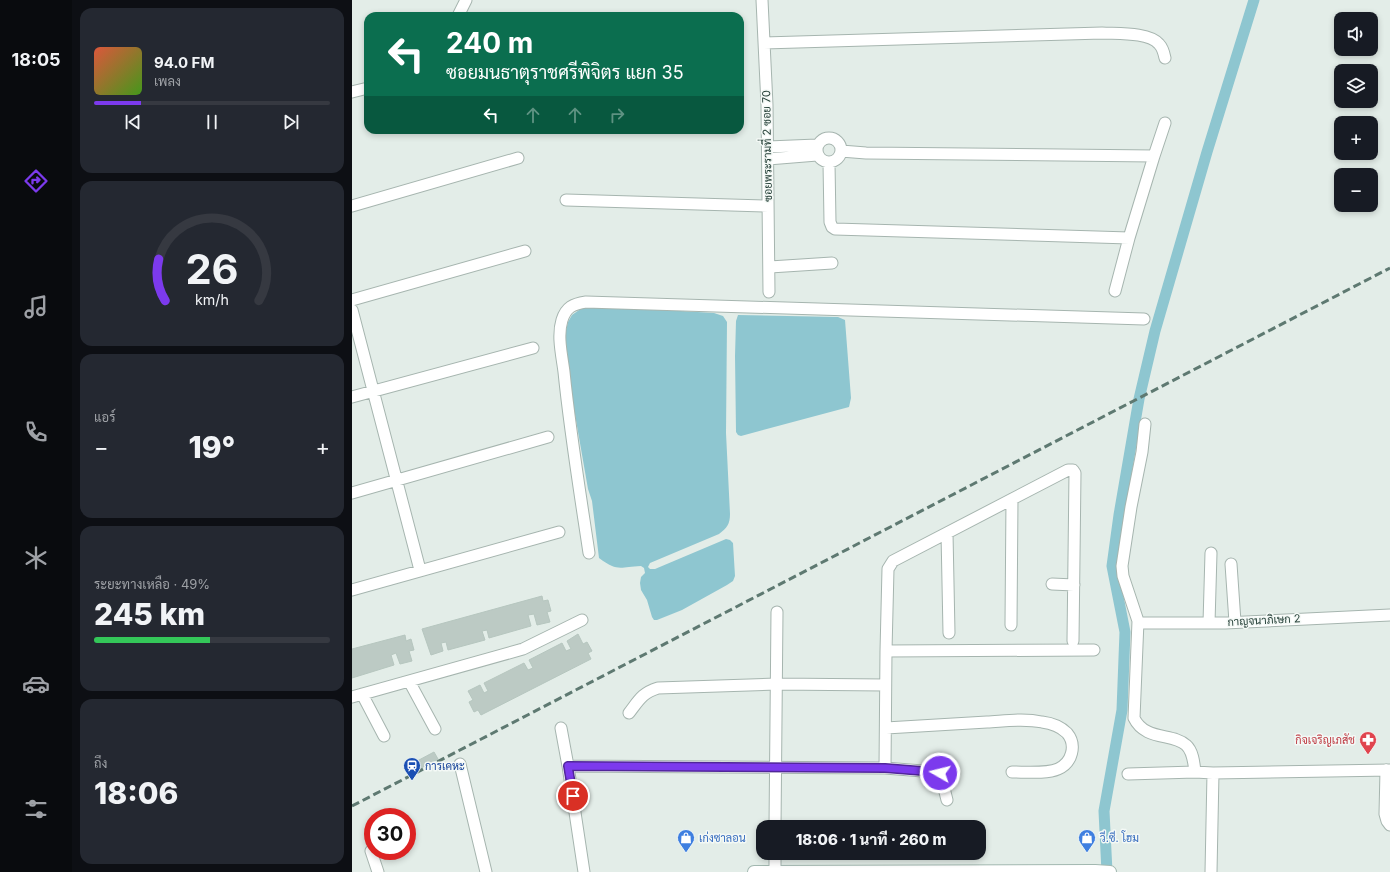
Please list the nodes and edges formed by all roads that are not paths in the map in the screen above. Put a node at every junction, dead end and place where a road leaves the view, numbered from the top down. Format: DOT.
graph roads {
  1 [pos="466,0"];
  2 [pos="762,0"];
  3 [pos="460,12"];
  4 [pos="764,43"];
  5 [pos="1165,58"];
  6 [pos="364,89"];
  7 [pos="352,92"];
  8 [pos="1164,123"];
  9 [pos="768,147"];
  10 [pos="817,150"];
  11 [pos="841,151"];
  12 [pos="1154,156"];
  13 [pos="518,158"];
  14 [pos="768,159"];
  15 [pos="829,163"];
  16 [pos="566,200"];
  17 [pos="352,206"];
  18 [pos="768,206"];
  19 [pos="1129,238"];
  20 [pos="525,251"];
  21 [pos="832,263"];
  22 [pos="770,267"];
  23 [pos="1115,291"];
  24 [pos="769,292"];
  25 [pos="352,300"];
  26 [pos="352,310"];
  27 [pos="1144,319"];
  28 [pos="533,348"];
  29 [pos="372,391"];
  30 [pos="352,396"];
  31 [pos="1145,424"];
  32 [pos="548,437"];
  33 [pos="396,479"];
  34 [pos="352,492"];
  35 [pos="1012,499"];
  36 [pos="559,532"];
  37 [pos="947,533"];
  38 [pos="589,553"];
  39 [pos="1212,554"];
  40 [pos="1231,564"];
  41 [pos="420,570"];
  42 [pos="1052,584"];
  43 [pos="1074,585"];
  44 [pos="352,590"];
  45 [pos="777,612"];
  46 [pos="1390,614"];
  47 [pos="582,620"];
  48 [pos="1234,622"];
  49 [pos="1209,623"];
  50 [pos="1138,624"];
  51 [pos="1011,625"];
  52 [pos="949,633"];
  53 [pos="1073,641"];
  54 [pos="1094,650"];
  55 [pos="886,652"];
  56 [pos="409,681"];
  57 [pos="776,684"];
  58 [pos="885,685"];
  59 [pos="357,695"];
  60 [pos="629,713"];
  61 [pos="561,728"];
  62 [pos="886,728"];
  63 [pos="435,729"];
  64 [pos="384,736"];
  65 [pos="460,764"];
  66 [pos="568,766"];
  67 [pos="776,767"];
  68 [pos="885,768"];
  69 [pos="1388,770"];
  70 [pos="1012,772"];
  71 [pos="1195,772"];
  72 [pos="1213,773"];
  73 [pos="1128,774"];
  74 [pos="946,800"];
  75 [pos="775,820"];
  76 [pos="1390,825"];
  77 [pos="374,860"];
  78 [pos="775,860"];
  79 [pos="378,872"];
  80 [pos="486,872"];
  81 [pos="584,872"];
  82 [pos="754,872"];
  83 [pos="775,872"];
  84 [pos="994,872"];
  85 [pos="1110,872"];
  86 [pos="1211,872"];
  1 -- 3 [label="street"];
  2 -- 4 [label="street, ซอยพระรามที่ 2 ซอย 70"];
  4 -- 5 [label="street"];
  4 -- 9 [label="street, ซอยพระรามที่ 2 ซอย 70"];
  6 -- 7 [label="street"];
  8 -- 12 [label="street"];
  9 -- 10 [label="street"];
  9 -- 14 [label="street, ซอยพระรามที่ 2 ซอย 70"];
  10 -- 11 [label="street"];
  10 -- 14 [label="street"];
  10 -- 15 [label="street"];
  11 -- 12 [label="street"];
  11 -- 15 [label="street"];
  12 -- 19 [label="street"];
  13 -- 17 [label="street"];
  14 -- 18 [label="street, ซอยพระรามที่ 2 ซอย 70"];
  15 -- 19 [label="street"];
  16 -- 18 [label="street"];
  18 -- 22 [label="street, ซอยพระรามที่ 2 ซอย 70"];
  19 -- 23 [label="street"];
  20 -- 25 [label="street"];
  21 -- 22 [label="street"];
  22 -- 24 [label="street, ซอยพระรามที่ 2 ซอย 70"];
  26 -- 29 [label="street"];
  27 -- 38 [label="street"];
  28 -- 29 [label="street"];
  29 -- 30 [label="street"];
  29 -- 33 [label="street"];
  31 -- 50 [label="street"];
  32 -- 33 [label="street"];
  33 -- 34 [label="street"];
  33 -- 41 [label="street"];
  35 -- 37 [label="street"];
  35 -- 43 [label="street"];
  35 -- 51 [label="street"];
  36 -- 41 [label="street"];
  37 -- 52 [label="street"];
  37 -- 55 [label="street"];
  39 -- 49 [label="street"];
  40 -- 48 [label="street"];
  41 -- 44 [label="street"];
  42 -- 43 [label="street"];
  43 -- 53 [label="street"];
  45 -- 57 [label="street"];
  46 -- 48 [label="street, กาญจนาภิเษก 2"];
  47 -- 56 [label="street"];
  48 -- 49 [label="street, กาญจนาภิเษก 2"];
  49 -- 50 [label="street, กาญจนาภิเษก 2"];
  50 -- 71 [label="street"];
  54 -- 55 [label="street"];
  55 -- 58 [label="street"];
  56 -- 59 [label="street"];
  56 -- 63 [label="street"];
  57 -- 58 [label="street"];
  57 -- 60 [label="street"];
  57 -- 67 [label="street"];
  58 -- 62 [label="street"];
  59 -- 64 [label="street"];
  61 -- 66 [label="street"];
  62 -- 68 [label="street"];
  62 -- 70 [label="street"];
  65 -- 80 [label="street"];
  66 -- 67 [label="street"];
  66 -- 81 [label="street"];
  67 -- 68 [label="street"];
  67 -- 75 [label="street"];
  68 -- 74 [label="street"];
  69 -- 72 [label="street"];
  69 -- 76 [label="street"];
  71 -- 72 [label="street"];
  71 -- 73 [label="street"];
  72 -- 86 [label="street"];
  77 -- 79 [label="street"];
  78 -- 83 [label="street"];
  82 -- 83 [label="street"];
  83 -- 84 [label="street"];
  84 -- 85 [label="street"];
}
